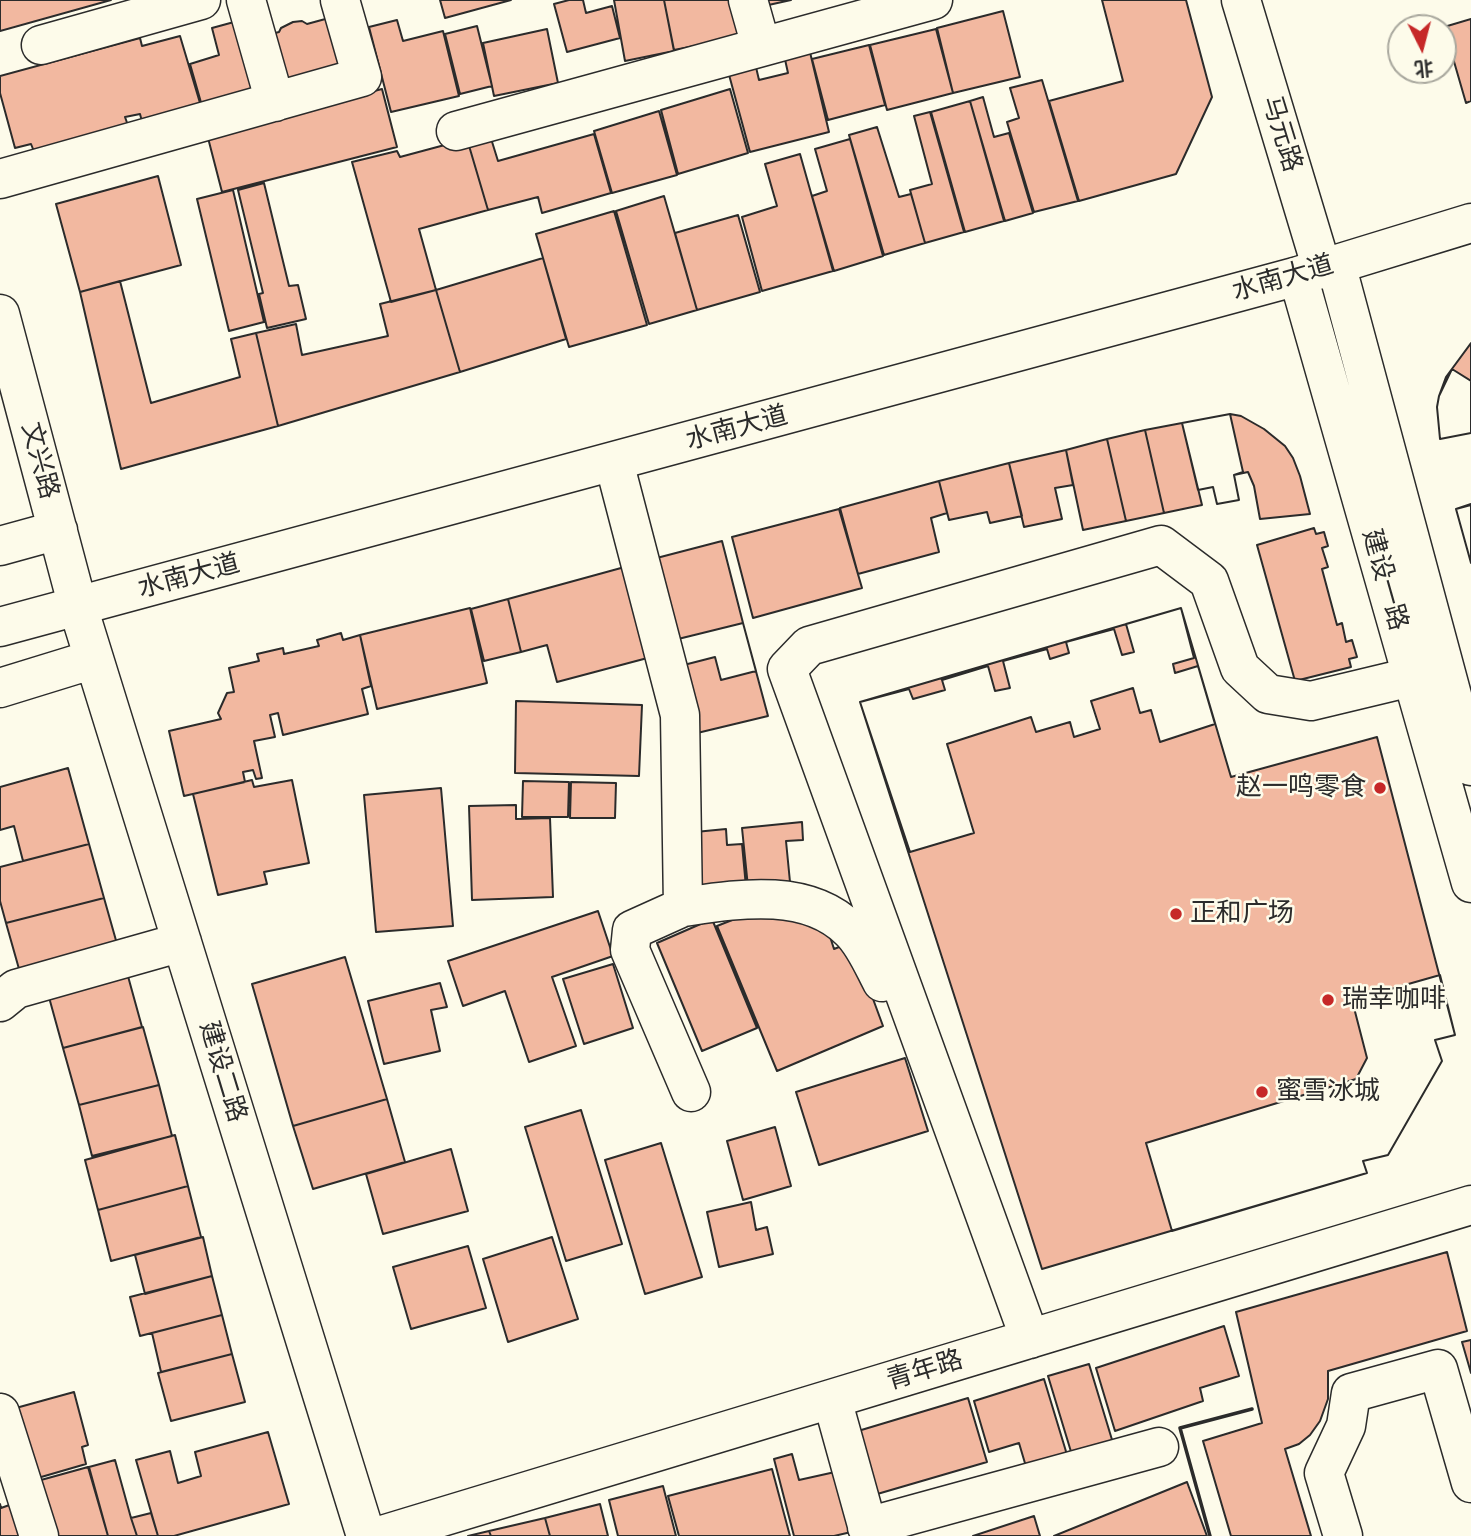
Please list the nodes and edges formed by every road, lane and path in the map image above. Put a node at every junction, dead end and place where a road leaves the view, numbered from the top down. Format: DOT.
graph roads {
  1 [pos="201,0"];
  2 [pos="246,0"];
  3 [pos="340,0"];
  4 [pos="748,0"];
  5 [pos="933,0"];
  6 [pos="1241,0"];
  7 [pos="41,45"];
  8 [pos="761,46"];
  9 [pos="275,102"];
  10 [pos="456,131"];
  11 [pos="0,179"];
  12 [pos="1471,223"];
  13 [pos="1319,270"];
  14 [pos="0,314"];
  15 [pos="614,462"];
  16 [pos="58,530"];
  17 [pos="0,546"];
  18 [pos="78,607"];
  19 [pos="0,627"];
  20 [pos="94,659"];
  21 [pos="1411,677"];
  22 [pos="0,688"];
  23 [pos="1471,766"];
  24 [pos="1471,883"];
  25 [pos="683,907"];
  26 [pos="182,943"];
  27 [pos="0,1002"];
  28 [pos="691,1091"];
  29 [pos="948,1115"];
  30 [pos="1471,1205"];
  31 [pos="1030,1339"];
  32 [pos="832,1399"];
  33 [pos="0,1413"];
  34 [pos="1159,1447"];
  35 [pos="1471,1483"];
  36 [pos="869,1531"];
  37 [pos="38,1536"];
  38 [pos="366,1536"];
  39 [pos="379,1536"];
  40 [pos="1343,1536"];
  1 -- 7 [label="street"];
  2 -- 9 [label="street"];
  3 -- 9 [label="street"];
  4 -- 8 [label="street"];
  5 -- 8 [label="street"];
  6 -- 13 [label="street, 马元路"];
  8 -- 10 [label="street"];
  9 -- 11 [label="street"];
  12 -- 13 [label="street, 水南大道"];
  13 -- 15 [label="street, 水南大道"];
  13 -- 21 [label="street, 建设一路"];
  13 -- 23 [label="street"];
  14 -- 16 [label="street, 文兴路"];
  15 -- 18 [label="street, 水南大道"];
  15 -- 25 [label="street"];
  16 -- 17 [label="street"];
  16 -- 18 [label="street, 文兴路"];
  18 -- 19 [label="street, 水南大道"];
  18 -- 20 [label="street, 建设二路"];
  20 -- 22 [label="street"];
  20 -- 26 [label="street, 建设二路"];
  21 -- 24 [label="street, 建设一路"];
  21 -- 29 [label="street"];
  25 -- 28 [label="street"];
  25 -- 29 [label="street"];
  26 -- 27 [label="street"];
  26 -- 38 [label="street, 建设二路"];
  29 -- 31 [label="street"];
  30 -- 31 [label="street, 青年路"];
  31 -- 32 [label="street, 青年路"];
  32 -- 36 [label="street"];
  32 -- 39 [label="street, 青年路"];
  33 -- 37 [label="street"];
  34 -- 36 [label="street"];
  35 -- 40 [label="street"];
}
